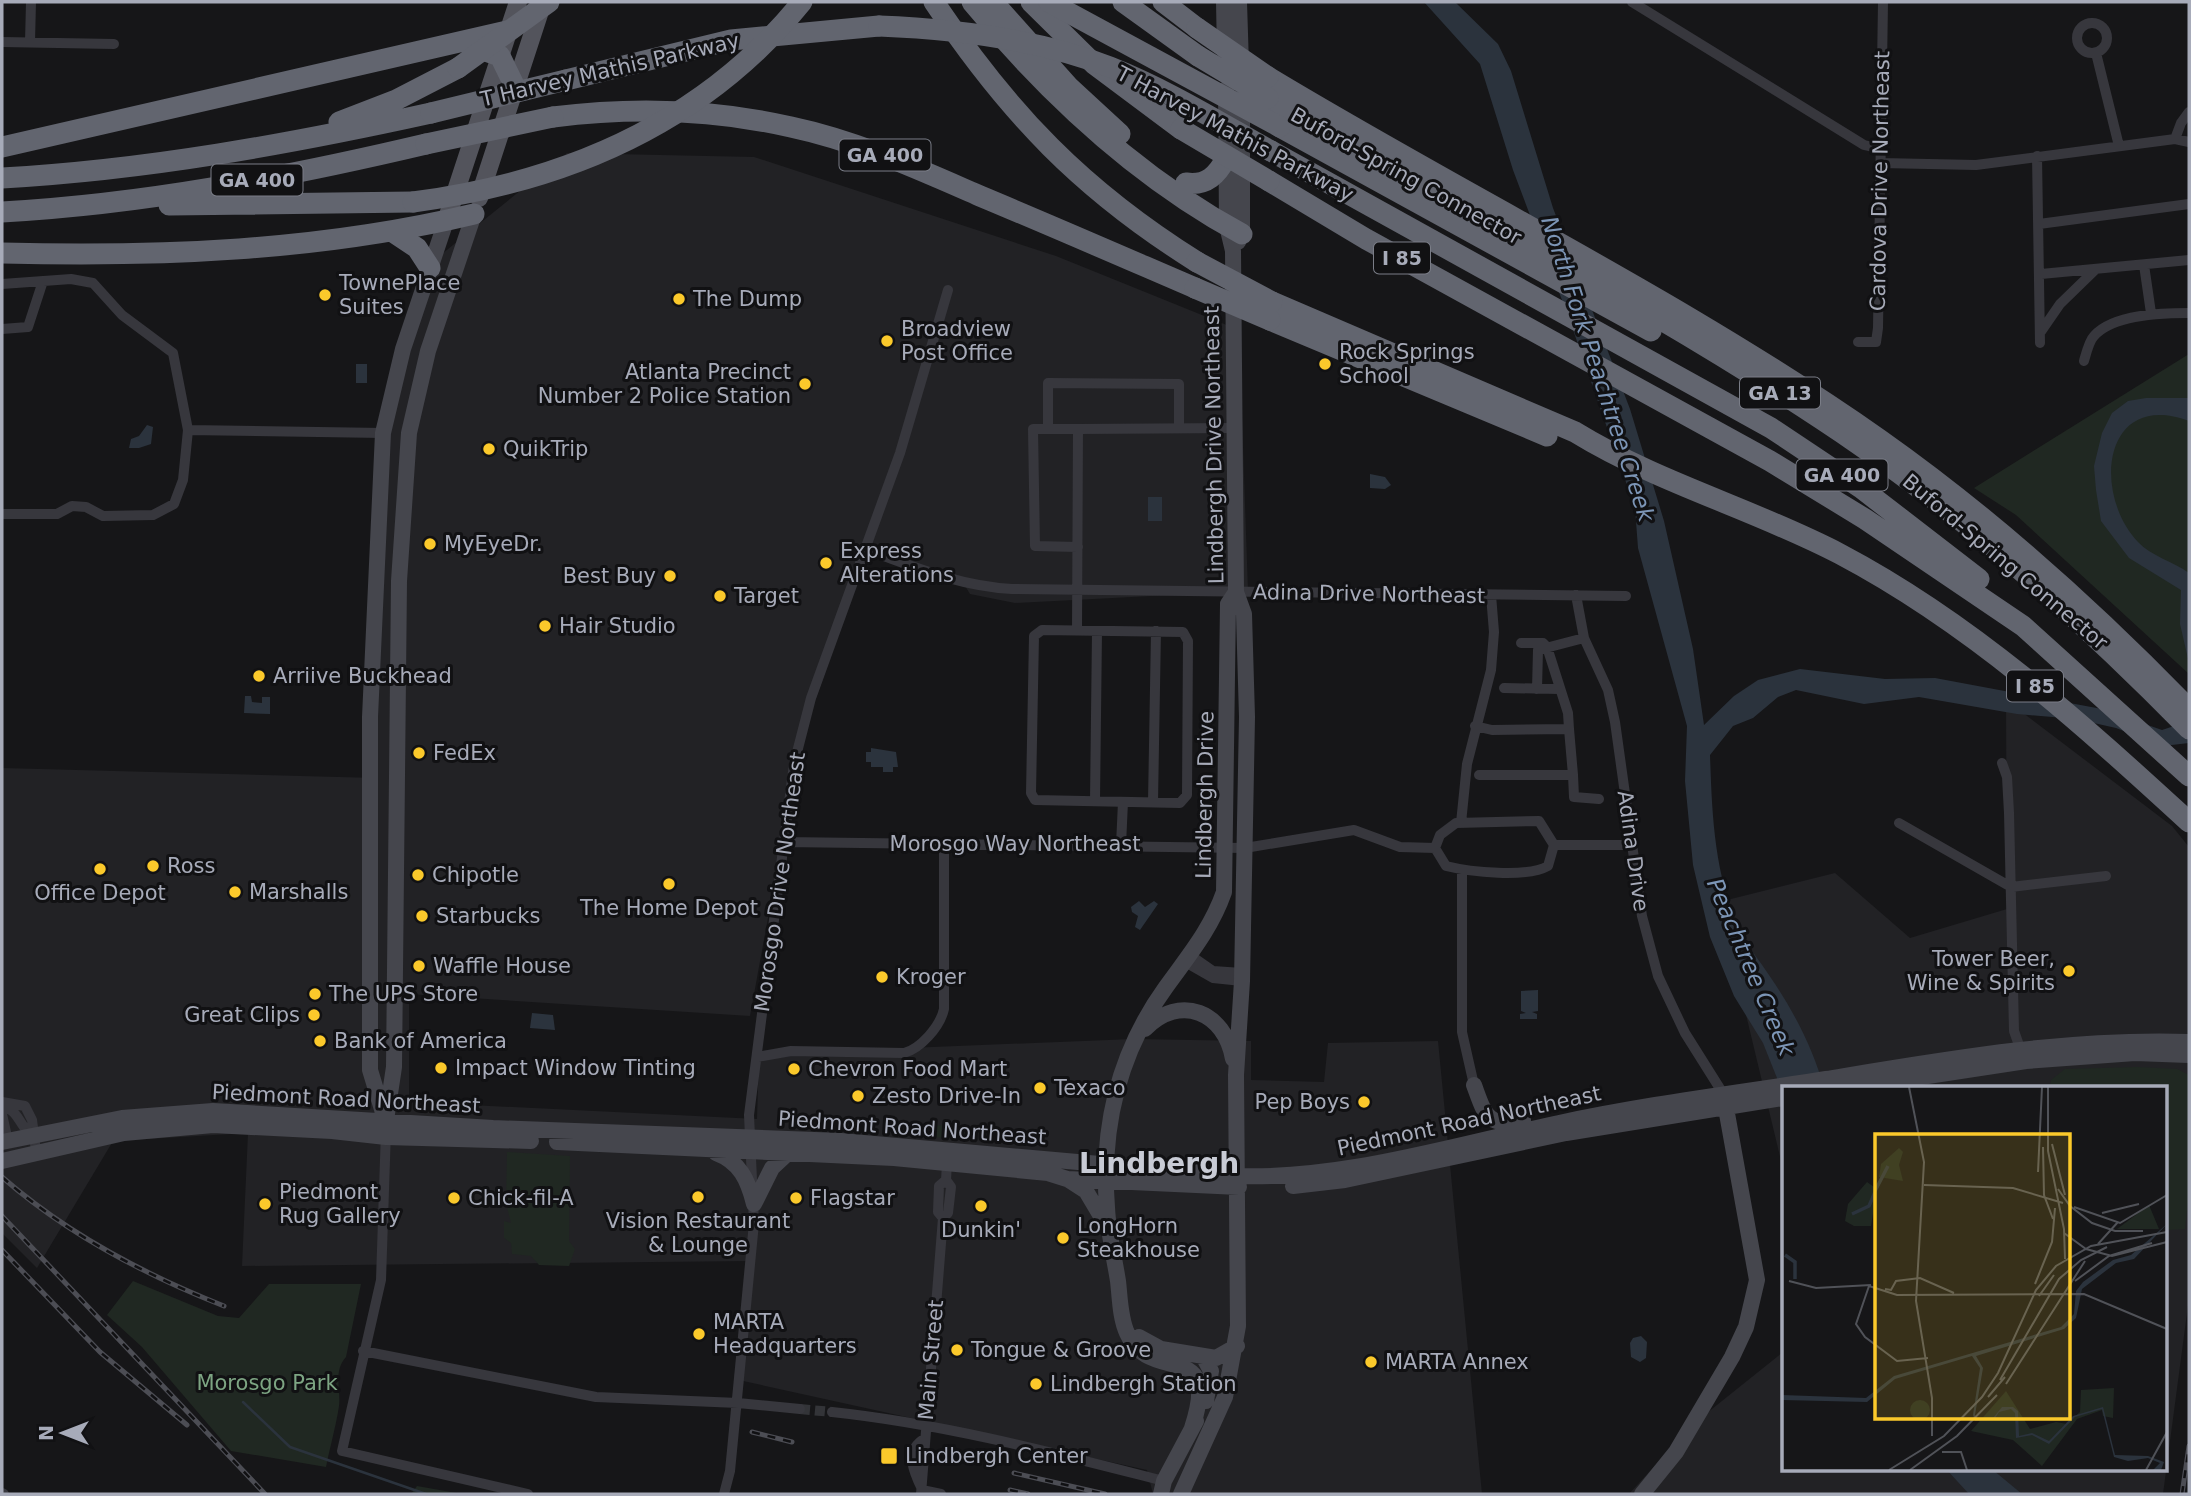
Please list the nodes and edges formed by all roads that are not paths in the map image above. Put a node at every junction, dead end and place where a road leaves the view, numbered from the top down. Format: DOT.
graph roads {
  1 [pos="31,2"];
  2 [pos="518,2"];
  3 [pos="543,2"];
  4 [pos="549,2"];
  5 [pos="802,2"];
  6 [pos="934,2"];
  7 [pos="972,2"];
  8 [pos="993,2"];
  9 [pos="1031,2"];
  10 [pos="1049,2"];
  11 [pos="1123,2"];
  12 [pos="1163,2"];
  13 [pos="1172,2"];
  14 [pos="1224,2"];
  15 [pos="1239,2"];
  16 [pos="1632,2"];
  17 [pos="1883,2"];
  18 [pos="1197,28"];
  19 [pos="508,31"];
  20 [pos="457,41"];
  21 [pos="30,42"];
  22 [pos="2,43"];
  23 [pos="114,44"];
  24 [pos="2096,53"];
  25 [pos="500,56"];
  26 [pos="515,87"];
  27 [pos="1268,87"];
  28 [pos="2189,112"];
  29 [pos="2183,140"];
  30 [pos="2119,146"];
  31 [pos="2,147"];
  32 [pos="256,147"];
  33 [pos="1881,149"];
  34 [pos="2038,156"];
  35 [pos="1227,158"];
  36 [pos="1881,163"];
  37 [pos="2,178"];
  38 [pos="1186,183"];
  39 [pos="2189,204"];
  40 [pos="86,205"];
  41 [pos="2,212"];
  42 [pos="474,214"];
  43 [pos="446,221"];
  44 [pos="2039,224"];
  45 [pos="1234,228"];
  46 [pos="393,232"];
  47 [pos="2,253"];
  48 [pos="2189,260"];
  49 [pos="2144,265"];
  50 [pos="430,268"];
  51 [pos="2095,270"];
  52 [pos="2041,274"];
  53 [pos="43,281"];
  54 [pos="2,284"];
  55 [pos="948,290"];
  56 [pos="1271,311"];
  57 [pos="1632,312"];
  58 [pos="2151,313"];
  59 [pos="2189,313"];
  60 [pos="2,329"];
  61 [pos="1858,342"];
  62 [pos="2084,361"];
  63 [pos="1179,428"];
  64 [pos="1235,428"];
  65 [pos="1048,429"];
  66 [pos="1078,429"];
  67 [pos="188,430"];
  68 [pos="383,433"];
  69 [pos="1615,457"];
  70 [pos="2,514"];
  71 [pos="1078,547"];
  72 [pos="865,549"];
  73 [pos="1078,589"];
  74 [pos="1236,592"];
  75 [pos="1491,595"];
  76 [pos="1576,596"];
  77 [pos="1626,596"];
  78 [pos="2023,626"];
  79 [pos="1077,631"];
  80 [pos="1097,631"];
  81 [pos="1156,631"];
  82 [pos="1584,638"];
  83 [pos="1521,643"];
  84 [pos="1547,647"];
  85 [pos="2132,660"];
  86 [pos="1504,688"];
  87 [pos="1537,689"];
  88 [pos="1559,689"];
  89 [pos="2189,709"];
  90 [pos="1475,726"];
  91 [pos="1569,729"];
  92 [pos="2189,729"];
  93 [pos="2002,763"];
  94 [pos="1479,775"];
  95 [pos="1573,775"];
  96 [pos="2189,776"];
  97 [pos="1599,799"];
  98 [pos="1094,801"];
  99 [pos="1123,802"];
  100 [pos="1153,802"];
  101 [pos="1899,822"];
  102 [pos="2189,822"];
  103 [pos="1461,823"];
  104 [pos="784,842"];
  105 [pos="944,844"];
  106 [pos="1121,845"];
  107 [pos="1554,845"];
  108 [pos="1631,845"];
  109 [pos="1227,847"];
  110 [pos="1245,848"];
  111 [pos="1435,848"];
  112 [pos="1462,870"];
  113 [pos="2106,876"];
  114 [pos="2011,887"];
  115 [pos="1188,959"];
  116 [pos="1242,977"];
  117 [pos="2189,1042"];
  118 [pos="2020,1048"];
  119 [pos="1128,1051"];
  120 [pos="2189,1055"];
  121 [pos="757,1057"];
  122 [pos="1236,1075"];
  123 [pos="1870,1078"];
  124 [pos="1474,1085"];
  125 [pos="1820,1086"];
  126 [pos="1853,1086"];
  127 [pos="1782,1092"];
  128 [pos="1752,1097"];
  129 [pos="1782,1098"];
  130 [pos="1725,1101"];
  131 [pos="2,1103"];
  132 [pos="2,1114"];
  133 [pos="1604,1114"];
  134 [pos="386,1129"];
  135 [pos="31,1135"];
  136 [pos="1471,1141"];
  137 [pos="5,1142"];
  138 [pos="751,1145"];
  139 [pos="709,1150"];
  140 [pos="36,1152"];
  141 [pos="787,1154"];
  142 [pos="2,1161"];
  143 [pos="1106,1164"];
  144 [pos="946,1172"];
  145 [pos="1067,1179"];
  146 [pos="1106,1181"];
  147 [pos="1236,1181"];
  148 [pos="754,1204"];
  149 [pos="1110,1233"];
  150 [pos="1124,1323"];
  151 [pos="1237,1346"];
  152 [pos="363,1351"];
  153 [pos="1203,1356"];
  154 [pos="738,1403"];
  155 [pos="800,1409"];
  156 [pos="831,1412"];
  157 [pos="926,1424"];
  158 [pos="1192,1428"];
  159 [pos="1163,1488"];
  160 [pos="922,1492"];
  161 [pos="528,1494"];
  162 [pos="723,1494"];
  163 [pos="941,1494"];
  164 [pos="1181,1494"];
  165 [pos="1642,1494"];
  1 -- 21 [label="street"];
  2 -- 19 [label="main road"];
  3 -- 26 [label="main road"];
  4 -- 32 [label="highway, bridge"];
  5 -- 40 [label="highway, bridge"];
  6 -- 56 [label="highway, I 85, bridge"];
  7 -- 45 [label="highway"];
  8 -- 38 [label="highway"];
  9 -- 78 [label="highway, I 85, bridge"];
  10 -- 57 [label="highway, bridge"];
  11 -- 27 [label="highway, Buford-Spring Connector / GA 13, bridge"];
  12 -- 18 [label="highway, Buford-Spring Connector / GA 13"];
  13 -- 18 [label="highway"];
  14 -- 35 [label="main road, Lindbergh Drive Northeast"];
  15 -- 45 [label="main road, Lindbergh Drive Northeast"];
  16 -- 33 [label="street"];
  17 -- 33 [label="street, Cardova Drive Northeast"];
  18 -- 27 [label="highway, Buford-Spring Connector / GA 13, bridge"];
  19 -- 20 [label="highway"];
  19 -- 25 [label="main road"];
  20 -- 25 [label="highway"];
  20 -- 31 [label="highway"];
  21 -- 22 [label="street"];
  21 -- 23 [label="street"];
  24 -- 30 [label="street"];
  25 -- 26 [label="highway"];
  25 -- 43 [label="main road"];
  26 -- 42 [label="main road"];
  27 -- 57 [label="highway, Buford-Spring Connector / GA 13"];
  27 -- 85 [label="highway, Buford-Spring Connector / GA 13"];
  28 -- 29 [label="street"];
  29 -- 30 [label="street"];
  30 -- 34 [label="street"];
  32 -- 37 [label="highway, T Harvey Mathis Parkway / GA 400"];
  32 -- 78 [label="highway, T Harvey Mathis Parkway / GA 400, bridge"];
  33 -- 36 [label="street, Cardova Drive Northeast"];
  34 -- 36 [label="street"];
  34 -- 44 [label="street"];
  35 -- 38 [label="highway"];
  35 -- 45 [label="main road, Lindbergh Drive Northeast"];
  36 -- 61 [label="street, Cardova Drive Northeast"];
  38 -- 45 [label="highway"];
  39 -- 44 [label="street"];
  40 -- 41 [label="highway, T Harvey Mathis Parkway / GA 400"];
  40 -- 56 [label="highway, T Harvey Mathis Parkway / GA 400, bridge"];
  42 -- 43 [label="highway"];
  42 -- 134 [label="main road"];
  43 -- 46 [label="highway"];
  43 -- 50 [label="main road"];
  44 -- 52 [label="street"];
  45 -- 64 [label="main road, Lindbergh Drive Northeast"];
  46 -- 47 [label="highway"];
  46 -- 50 [label="highway"];
  48 -- 49 [label="street"];
  49 -- 51 [label="street"];
  49 -- 58 [label="street"];
  50 -- 68 [label="main road"];
  51 -- 52 [label="street"];
  51 -- 52 [label="street"];
  53 -- 54 [label="street"];
  53 -- 60 [label="street"];
  53 -- 67 [label="street"];
  55 -- 72 [label="street, Morosgo Drive Northeast"];
  56 -- 69 [label="highway, I 85"];
  56 -- 69 [label="highway, T Harvey Mathis Parkway / GA 400"];
  57 -- 85 [label="highway, Buford-Spring Connector / GA 13"];
  58 -- 59 [label="street"];
  58 -- 62 [label="street"];
  63 -- 64 [label="street"];
  63 -- 65 [label="street"];
  63 -- 66 [label="street"];
  64 -- 74 [label="main road, Lindbergh Drive Northeast"];
  65 -- 66 [label="street"];
  65 -- 71 [label="street"];
  66 -- 71 [label="street"];
  67 -- 68 [label="street"];
  67 -- 70 [label="street"];
  68 -- 134 [label="main road"];
  69 -- 102 [label="highway, I 85"];
  71 -- 73 [label="street"];
  72 -- 73 [label="street, Adina Drive Northeast"];
  72 -- 104 [label="street, Morosgo Drive Northeast"];
  73 -- 74 [label="street, Adina Drive Northeast"];
  73 -- 79 [label="street"];
  74 -- 75 [label="street, Adina Drive Northeast"];
  74 -- 109 [label="main road, Lindbergh Drive"];
  74 -- 110 [label="main road, Lindbergh Drive Northeast"];
  75 -- 76 [label="street, Adina Drive Northeast"];
  75 -- 90 [label="street"];
  76 -- 77 [label="street, Adina Drive Northeast"];
  76 -- 82 [label="street, Adina Drive"];
  78 -- 96 [label="highway, I 85"];
  79 -- 80 [label="street"];
  79 -- 98 [label="street"];
  80 -- 81 [label="street"];
  80 -- 98 [label="street"];
  81 -- 100 [label="street"];
  81 -- 100 [label="street"];
  82 -- 84 [label="street"];
  82 -- 108 [label="street, Adina Drive"];
  83 -- 84 [label="street"];
  84 -- 87 [label="street"];
  84 -- 88 [label="street"];
  85 -- 89 [label="highway, Buford-Spring Connector / GA 13"];
  85 -- 92 [label="highway, Buford-Spring Connector / GA 13"];
  86 -- 87 [label="street"];
  87 -- 88 [label="street"];
  88 -- 91 [label="street"];
  90 -- 91 [label="street"];
  90 -- 103 [label="street"];
  91 -- 95 [label="street"];
  93 -- 114 [label="street"];
  94 -- 95 [label="street"];
  95 -- 97 [label="street"];
  98 -- 99 [label="street"];
  99 -- 100 [label="street"];
  99 -- 106 [label="street"];
  101 -- 114 [label="street"];
  103 -- 107 [label="street"];
  103 -- 111 [label="street"];
  104 -- 105 [label="street, Morosgo Way Northeast"];
  104 -- 121 [label="street, Morosgo Drive Northeast"];
  105 -- 106 [label="street, Morosgo Way Northeast"];
  105 -- 121 [label="street"];
  106 -- 109 [label="street, Morosgo Way Northeast"];
  107 -- 108 [label="street"];
  107 -- 112 [label="street"];
  108 -- 130 [label="street, Adina Drive"];
  109 -- 110 [label="street, Morosgo Way Northeast"];
  109 -- 115 [label="main road, Lindbergh Drive"];
  110 -- 111 [label="street, Morosgo Way Northeast"];
  110 -- 116 [label="main road, Lindbergh Drive Northeast"];
  111 -- 112 [label="street"];
  112 -- 124 [label="street"];
  113 -- 114 [label="street"];
  114 -- 118 [label="street"];
  115 -- 116 [label="street"];
  115 -- 119 [label="main road, Lindbergh Drive"];
  116 -- 122 [label="main road, Lindbergh Drive Northeast"];
  117 -- 118 [label="main road, Piedmont Road Northeast"];
  118 -- 123 [label="main road, Piedmont Road Northeast"];
  119 -- 122 [label="main road"];
  119 -- 143 [label="main road, Lindbergh Drive"];
  120 -- 123 [label="main road, Piedmont Road Northeast"];
  121 -- 138 [label="street, Morosgo Drive Northeast"];
  122 -- 147 [label="main road"];
  123 -- 125 [label="main road, Piedmont Road Northeast"];
  123 -- 126 [label="main road, Piedmont Road Northeast"];
  124 -- 133 [label="main road"];
  124 -- 136 [label="main road"];
  127 -- 128 [label="main road, Piedmont Road Northeast"];
  128 -- 129 [label="main road, Piedmont Road Northeast"];
  128 -- 130 [label="main road, Piedmont Road Northeast"];
  130 -- 133 [label="main road, Piedmont Road Northeast"];
  130 -- 147 [label="main road, Piedmont Road Northeast"];
  130 -- 165 [label="main road"];
  131 -- 135 [label="street"];
  132 -- 137 [label="street"];
  133 -- 136 [label="main road, Piedmont Road Northeast"];
  134 -- 135 [label="main road, Piedmont Road Northeast"];
  134 -- 138 [label="main road, Piedmont Road Northeast"];
  134 -- 139 [label="main road, Piedmont Road Northeast"];
  134 -- 140 [label="main road, Piedmont Road Northeast"];
  134 -- 152 [label="street"];
  135 -- 137 [label="main road, Piedmont Road Northeast"];
  135 -- 140 [label="street"];
  136 -- 147 [label="main road, Piedmont Road Northeast"];
  138 -- 139 [label="main road, Piedmont Road Northeast"];
  138 -- 141 [label="main road, Piedmont Road Northeast"];
  138 -- 143 [label="main road, Piedmont Road Northeast"];
  138 -- 148 [label="street, Morosgo Drive Northeast"];
  139 -- 148 [label="main road"];
  140 -- 142 [label="main road, Piedmont Road Northeast"];
  141 -- 144 [label="main road, Piedmont Road Northeast"];
  141 -- 148 [label="main road"];
  143 -- 146 [label="main road, Lindbergh Drive"];
  143 -- 147 [label="main road, Piedmont Road Northeast"];
  144 -- 145 [label="main road, Piedmont Road Northeast"];
  144 -- 157 [label="street, Main Street"];
  145 -- 146 [label="main road, Piedmont Road Northeast"];
  145 -- 149 [label="main road"];
  146 -- 147 [label="main road, Piedmont Road Northeast"];
  146 -- 149 [label="main road, Lindbergh Drive"];
  147 -- 151 [label="main road"];
  148 -- 154 [label="street, Morosgo Drive Northeast"];
  149 -- 150 [label="main road, Lindbergh Drive"];
  150 -- 153 [label="main road"];
  150 -- 158 [label="main road, Lindbergh Drive"];
  151 -- 153 [label="main road"];
  151 -- 164 [label="main road"];
  152 -- 154 [label="street"];
  152 -- 161 [label="street"];
  153 -- 158 [label="main road, Lindbergh Drive"];
  154 -- 155 [label="street"];
  154 -- 162 [label="street, Morosgo Drive Northeast"];
  156 -- 157 [label="street"];
  157 -- 159 [label="street"];
  157 -- 160 [label="street, Main Street"];
  158 -- 159 [label="main road, Lindbergh Drive"];
  160 -- 163 [label="street"];
}
